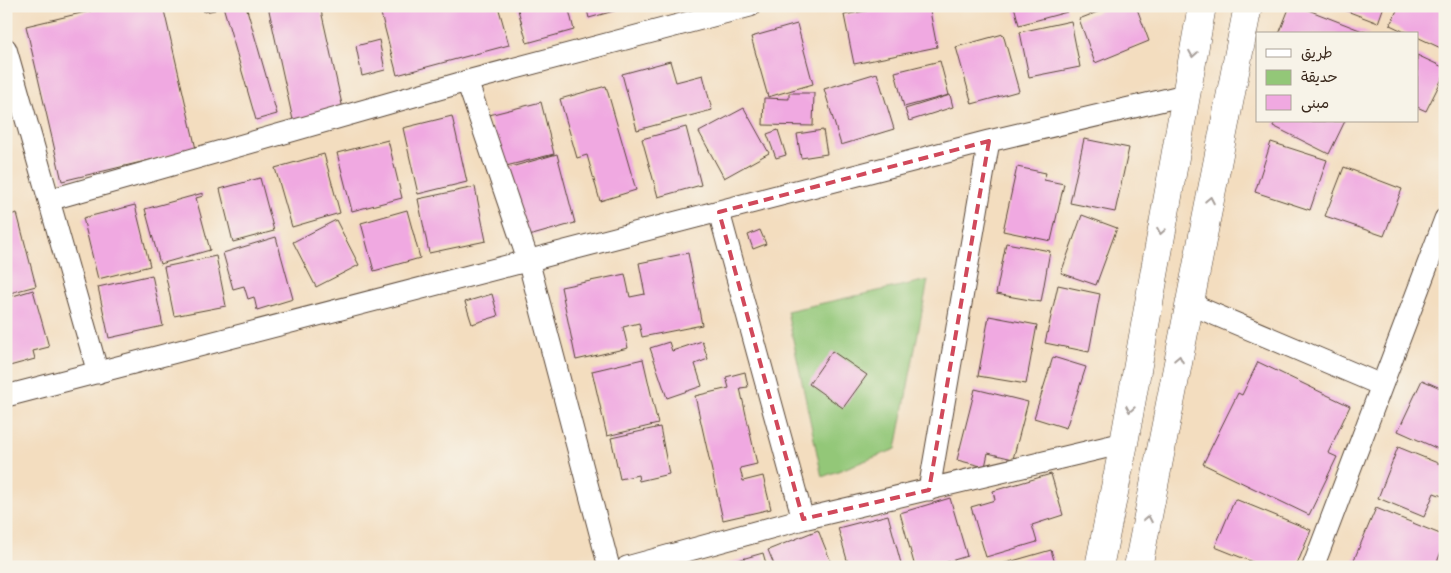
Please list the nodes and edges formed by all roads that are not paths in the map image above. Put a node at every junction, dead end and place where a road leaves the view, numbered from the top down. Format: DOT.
graph roads {
  1 [pos="750,6"];
  2 [pos="1202,6"];
  3 [pos="1248,6"];
  4 [pos="6,49"];
  5 [pos="467,81"];
  6 [pos="1185,95"];
  7 [pos="989,141"];
  8 [pos="49,200"];
  9 [pos="719,212"];
  10 [pos="1445,219"];
  11 [pos="528,260"];
  12 [pos="1190,304"];
  13 [pos="98,373"];
  14 [pos="1381,385"];
  15 [pos="6,396"];
  16 [pos="1124,443"];
  17 [pos="929,490"];
  18 [pos="803,519"];
  19 [pos="609,567"];
  20 [pos="627,567"];
  21 [pos="1100,567"];
  22 [pos="1138,567"];
  23 [pos="1313,567"];
  1 -- 5 [label="street"];
  2 -- 6 [label="street, one-way"];
  12 -- 3 [label="street, one-way"];
  4 -- 8 [label="street"];
  5 -- 8 [label="street"];
  5 -- 11 [label="street"];
  6 -- 7 [label="street"];
  6 -- 16 [label="street, one-way"];
  7 -- 9 [label="street"];
  7 -- 17 [label="street"];
  8 -- 13 [label="street"];
  9 -- 11 [label="street"];
  9 -- 18 [label="street"];
  10 -- 14 [label="street"];
  11 -- 13 [label="street"];
  11 -- 19 [label="street"];
  12 -- 14 [label="street"];
  22 -- 12 [label="street, one-way"];
  13 -- 15 [label="street"];
  14 -- 23 [label="street"];
  16 -- 17 [label="street"];
  16 -- 21 [label="street"];
  17 -- 18 [label="street"];
  18 -- 20 [label="street"];
}
